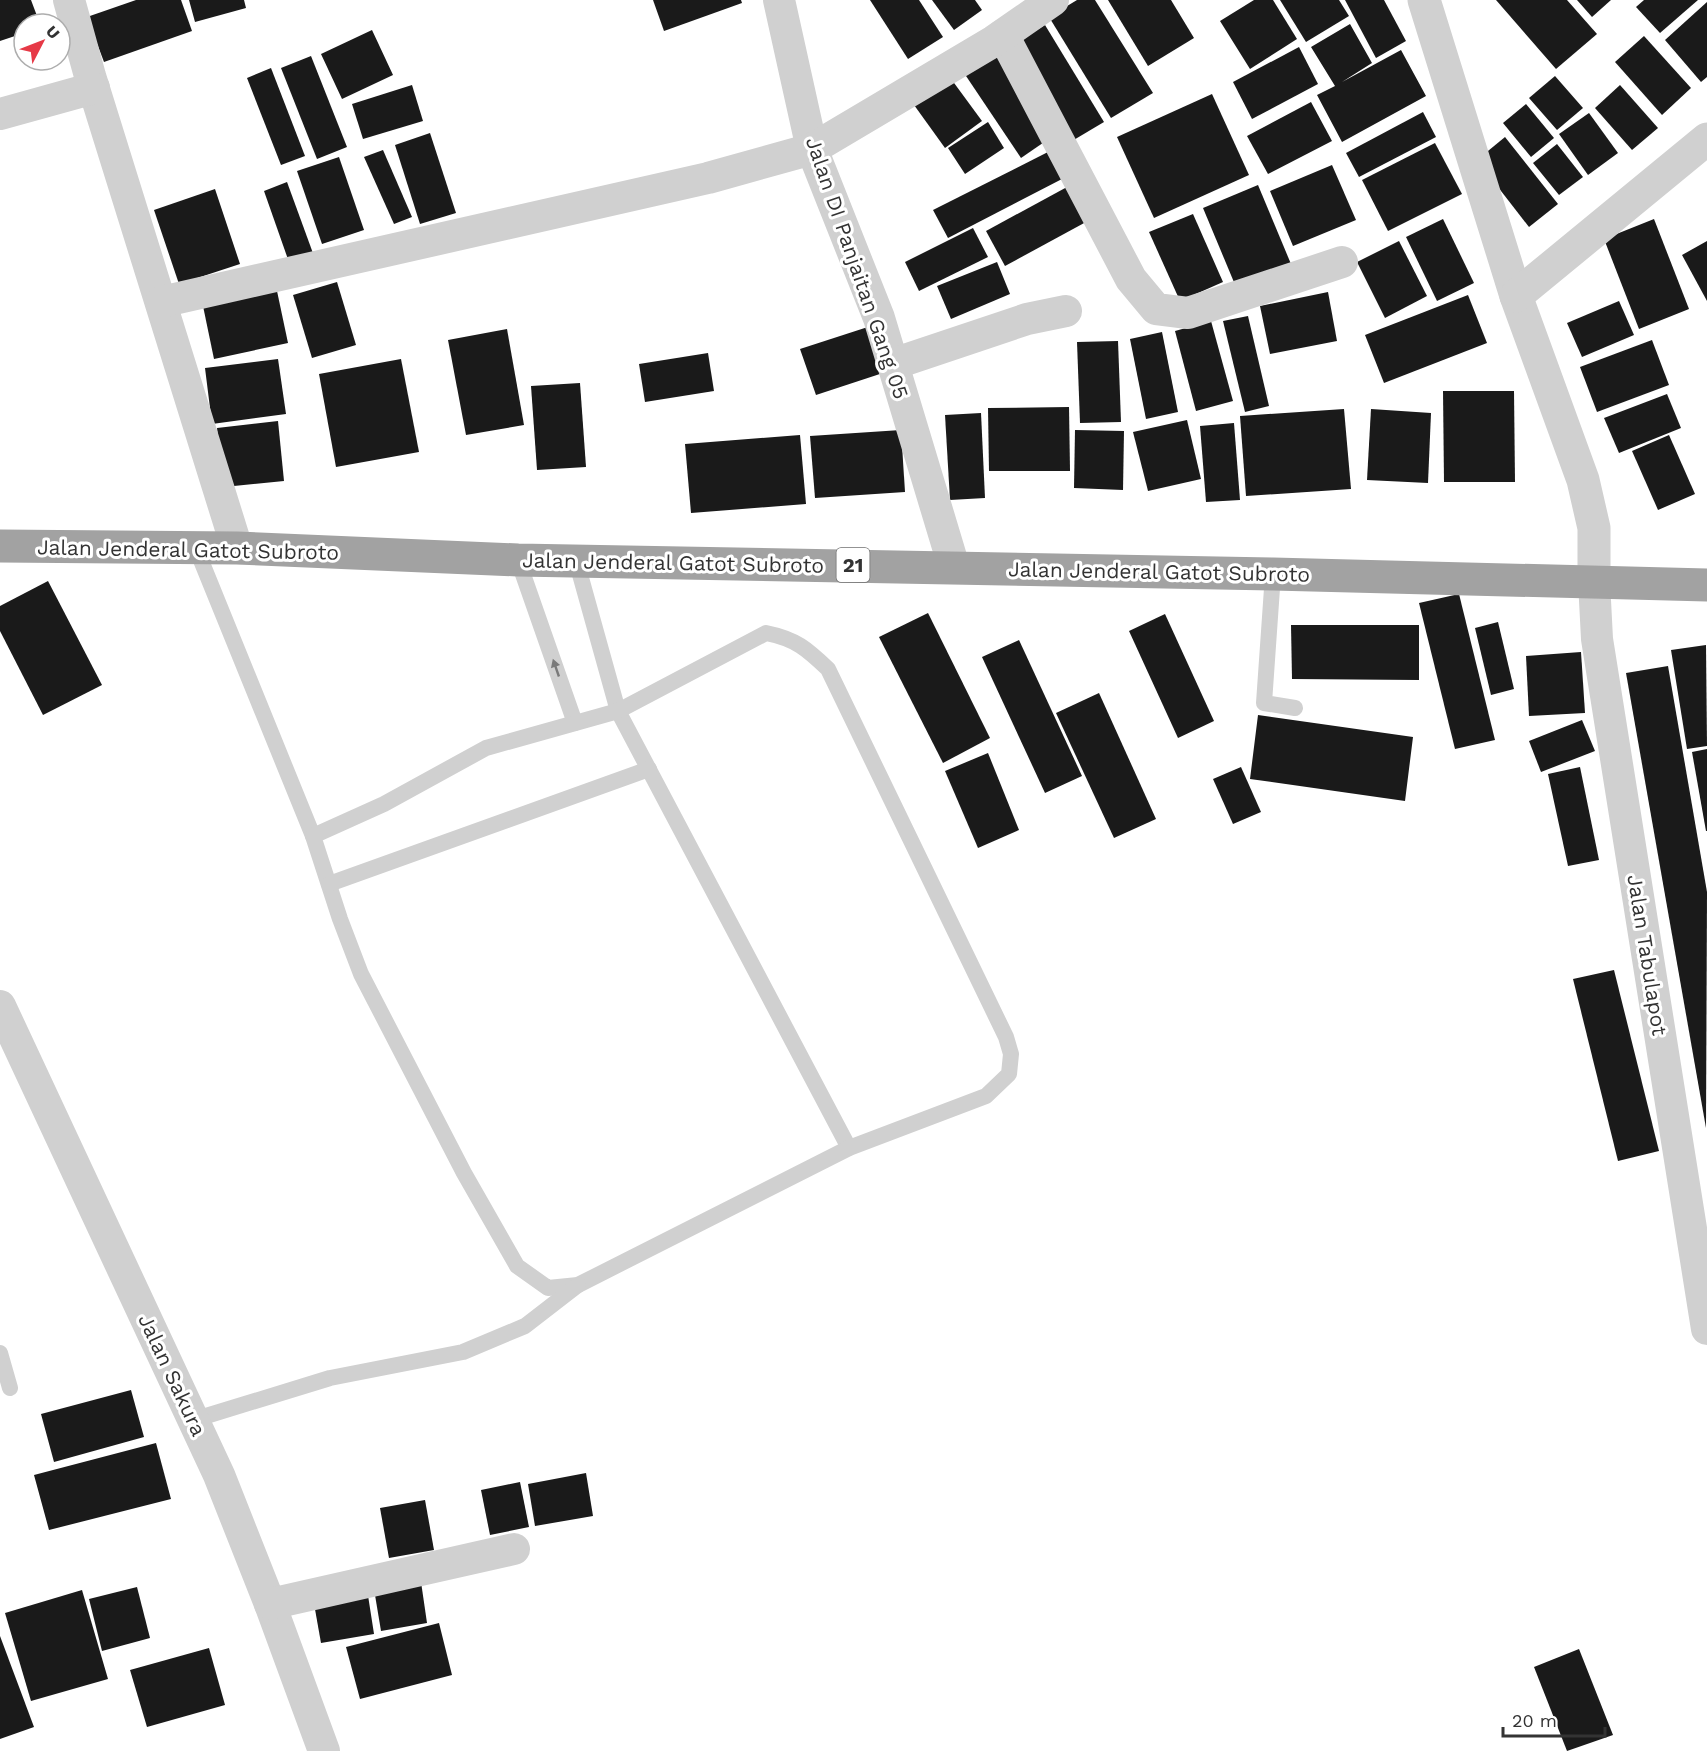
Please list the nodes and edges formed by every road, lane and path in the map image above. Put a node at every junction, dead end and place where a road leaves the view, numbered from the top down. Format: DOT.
graph roads {
  1 [pos="69,0"];
  2 [pos="779,0"];
  3 [pos="1053,0"];
  4 [pos="1424,0"];
  5 [pos="1004,35"];
  6 [pos="94,88"];
  7 [pos="0,114"];
  8 [pos="1707,139"];
  9 [pos="813,149"];
  10 [pos="1341,262"];
  11 [pos="1516,296"];
  12 [pos="161,302"];
  13 [pos="1066,311"];
  14 [pos="893,364"];
  15 [pos="0,546"];
  16 [pos="196,548"];
  17 [pos="237,548"];
  18 [pos="518,560"];
  19 [pos="576,560"];
  20 [pos="954,567"];
  21 [pos="1273,574"];
  22 [pos="1594,580"];
  23 [pos="1707,585"];
  24 [pos="1295,708"];
  25 [pos="618,711"];
  26 [pos="575,723"];
  27 [pos="649,769"];
  28 [pos="313,836"];
  29 [pos="329,884"];
  30 [pos="0,1006"];
  31 [pos="849,1148"];
  32 [pos="578,1285"];
  33 [pos="1707,1329"];
  34 [pos="0,1353"];
  35 [pos="10,1388"];
  36 [pos="193,1420"];
  37 [pos="514,1549"];
  38 [pos="270,1604"];
  39 [pos="324,1751"];
  1 -- 6 [label="street"];
  2 -- 9 [label="street, Jalan DI Panjaitan Gang 05"];
  3 -- 5 [label="street"];
  4 -- 11 [label="street"];
  5 -- 9 [label="street"];
  5 -- 10 [label="street"];
  6 -- 7 [label="street"];
  6 -- 12 [label="street"];
  8 -- 11 [label="street"];
  9 -- 12 [label="street"];
  9 -- 14 [label="street, Jalan DI Panjaitan Gang 05"];
  11 -- 22 [label="street"];
  12 -- 17 [label="street"];
  13 -- 14 [label="street"];
  14 -- 20 [label="street, Jalan DI Panjaitan Gang 05"];
  15 -- 16 [label="highway, Jalan Jenderal Gatot Subroto / 21"];
  16 -- 17 [label="highway, Jalan Jenderal Gatot Subroto / 21"];
  16 -- 28 [label="lane"];
  17 -- 18 [label="highway, Jalan Jenderal Gatot Subroto / 21"];
  18 -- 19 [label="highway, Jalan Jenderal Gatot Subroto / 21"];
  26 -- 18 [label="lane, one-way"];
  19 -- 20 [label="highway, Jalan Jenderal Gatot Subroto / 21"];
  19 -- 25 [label="lane"];
  20 -- 21 [label="highway, Jalan Jenderal Gatot Subroto / 21"];
  21 -- 22 [label="highway, Jalan Jenderal Gatot Subroto / 21"];
  21 -- 24 [label="lane"];
  22 -- 23 [label="highway, Jalan Jenderal Gatot Subroto / 21"];
  22 -- 33 [label="street, Jalan Tabulapot"];
  25 -- 26 [label="lane"];
  25 -- 27 [label="lane"];
  25 -- 31 [label="lane"];
  26 -- 28 [label="lane"];
  27 -- 29 [label="lane"];
  27 -- 31 [label="lane"];
  28 -- 29 [label="lane"];
  29 -- 32 [label="lane"];
  30 -- 36 [label="street, Jalan Sakura"];
  31 -- 32 [label="lane"];
  32 -- 36 [label="lane"];
  34 -- 35 [label="lane"];
  36 -- 38 [label="street, Jalan Sakura"];
  37 -- 38 [label="street"];
  38 -- 39 [label="street, Jalan Sakura"];
}
